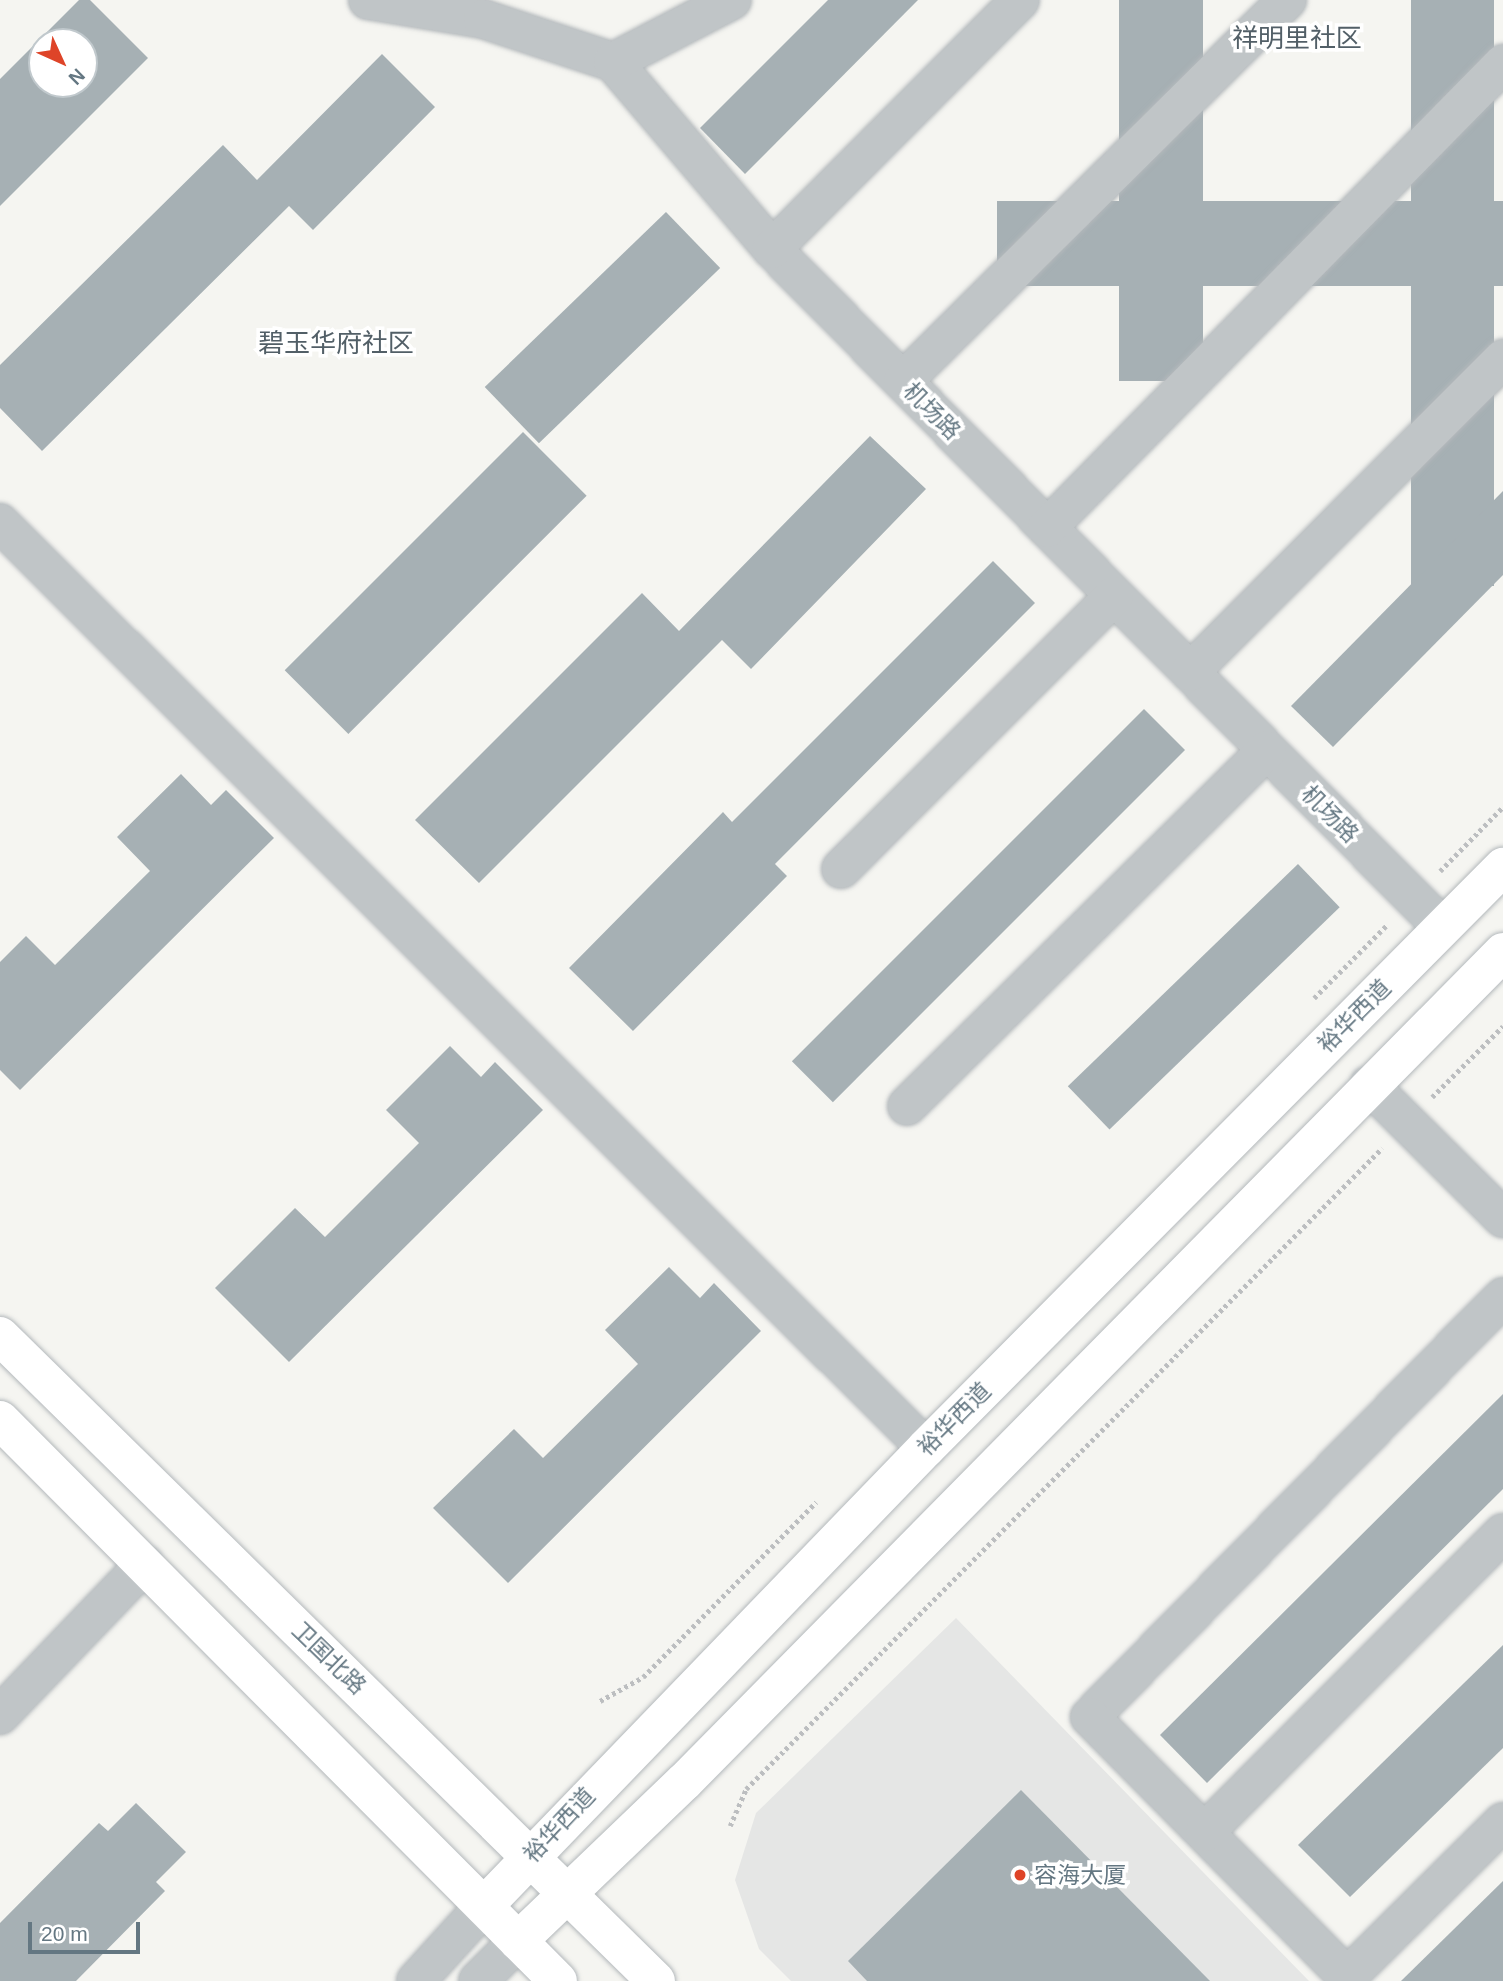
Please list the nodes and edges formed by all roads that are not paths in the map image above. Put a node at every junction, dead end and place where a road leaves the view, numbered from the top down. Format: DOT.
graph roads {
  1 [pos="368,0"];
  2 [pos="733,0"];
  3 [pos="1020,0"];
  4 [pos="1287,0"];
  5 [pos="485,9"];
  6 [pos="613,62"];
  7 [pos="1503,64"];
  8 [pos="772,249"];
  9 [pos="1503,359"];
  10 [pos="903,382"];
  11 [pos="0,523"];
  12 [pos="1047,528"];
  13 [pos="1114,596"];
  14 [pos="1190,672"];
  15 [pos="1267,750"];
  16 [pos="1503,867"];
  17 [pos="841,869"];
  18 [pos="1442,927"];
  19 [pos="1503,952"];
  20 [pos="1369,1085"];
  21 [pos="907,1106"];
  22 [pos="1503,1218"];
  23 [pos="1503,1297"];
  24 [pos="0,1336"];
  25 [pos="0,1420"];
  26 [pos="926,1448"];
  27 [pos="1503,1533"];
  28 [pos="145,1564"];
  29 [pos="0,1715"];
  30 [pos="1503,1822"];
  31 [pos="1205,1832"];
  32 [pos="530,1855"];
  33 [pos="568,1894"];
  34 [pos="484,1906"];
  35 [pos="518,1941"];
  36 [pos="416,1981"];
  37 [pos="478,1981"];
  38 [pos="558,1981"];
  39 [pos="656,1981"];
  1 -- 5 [label="street"];
  2 -- 6 [label="street"];
  3 -- 8 [label="street"];
  4 -- 10 [label="street"];
  5 -- 6 [label="street"];
  6 -- 8 [label="street, 机场路"];
  7 -- 12 [label="street"];
  8 -- 10 [label="street, 机场路"];
  9 -- 14 [label="street"];
  10 -- 12 [label="street, 机场路"];
  11 -- 26 [label="street"];
  12 -- 13 [label="street, 机场路"];
  13 -- 14 [label="street, 机场路"];
  13 -- 17 [label="street"];
  14 -- 15 [label="street, 机场路"];
  15 -- 18 [label="street, 机场路"];
  15 -- 21 [label="street"];
  16 -- 18 [label="main road, 裕华西道"];
  18 -- 26 [label="main road, 裕华西道"];
  19 -- 20 [label="main road"];
  20 -- 22 [label="street"];
  20 -- 33 [label="main road"];
  23 -- 31 [label="street"];
  24 -- 32 [label="main road, 卫国北路"];
  25 -- 28 [label="main road"];
  26 -- 32 [label="main road, 裕华西道"];
  27 -- 31 [label="street"];
  28 -- 29 [label="street"];
  28 -- 34 [label="main road"];
  30 -- 31 [label="street"];
  32 -- 33 [label="main road, 卫国北路"];
  32 -- 34 [label="main road, 裕华西道"];
  33 -- 35 [label="main road"];
  33 -- 39 [label="main road, 卫国北路"];
  34 -- 35 [label="main road"];
  34 -- 36 [label="street, 裕华西道"];
  35 -- 37 [label="street"];
  35 -- 38 [label="main road"];
}
